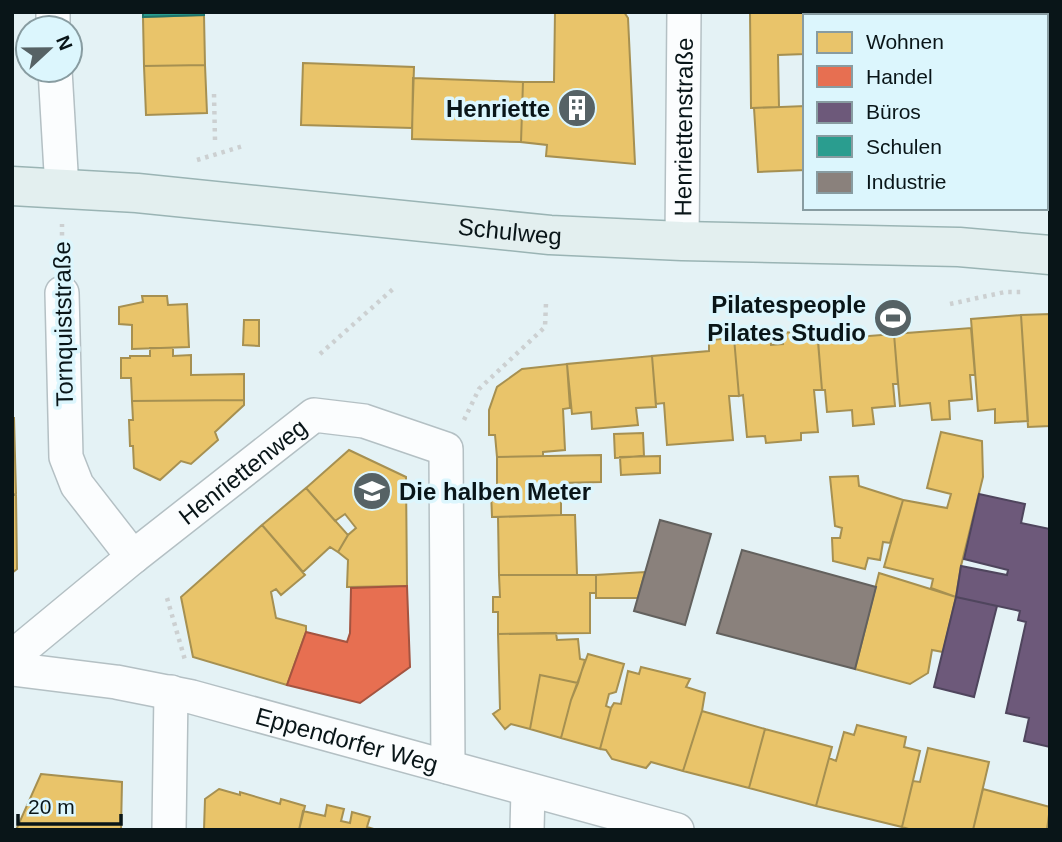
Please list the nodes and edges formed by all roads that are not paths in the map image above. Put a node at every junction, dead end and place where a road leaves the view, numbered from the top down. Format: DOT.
graph roads {
  1 [pos="684,12"];
  2 [pos="56,84"];
  3 [pos="12,186"];
  4 [pos="62,189"];
  5 [pos="1050,237"];
  6 [pos="682,241"];
  7 [pos="959,247"];
  8 [pos="1050,255"];
  9 [pos="62,293"];
  10 [pos="133,557"];
  11 [pos="12,657"];
  12 [pos="12,669"];
  13 [pos="171,692"];
  14 [pos="447,767"];
  15 [pos="528,790"];
  16 [pos="169,830"];
  17 [pos="527,830"];
  18 [pos="677,830"];
  1 -- 6 [label="street, Henriettenstraße"];
  2 -- 4 [label="street"];
  3 -- 4 [label="main road, Schulweg"];
  4 -- 6 [label="main road, Schulweg"];
  5 -- 7 [label="main road, Schulweg"];
  6 -- 7 [label="main road, Schulweg"];
  7 -- 8 [label="main road, Schulweg"];
  9 -- 10 [label="street, Tornquiststraße"];
  10 -- 11 [label="street, Henriettenweg"];
  10 -- 14 [label="street, Henriettenweg"];
  12 -- 13 [label="street, Eppendorfer Weg"];
  13 -- 14 [label="street, Eppendorfer Weg"];
  13 -- 16 [label="street"];
  14 -- 15 [label="street, Eppendorfer Weg"];
  15 -- 17 [label="street"];
  15 -- 18 [label="street, Eppendorfer Weg"];
}
